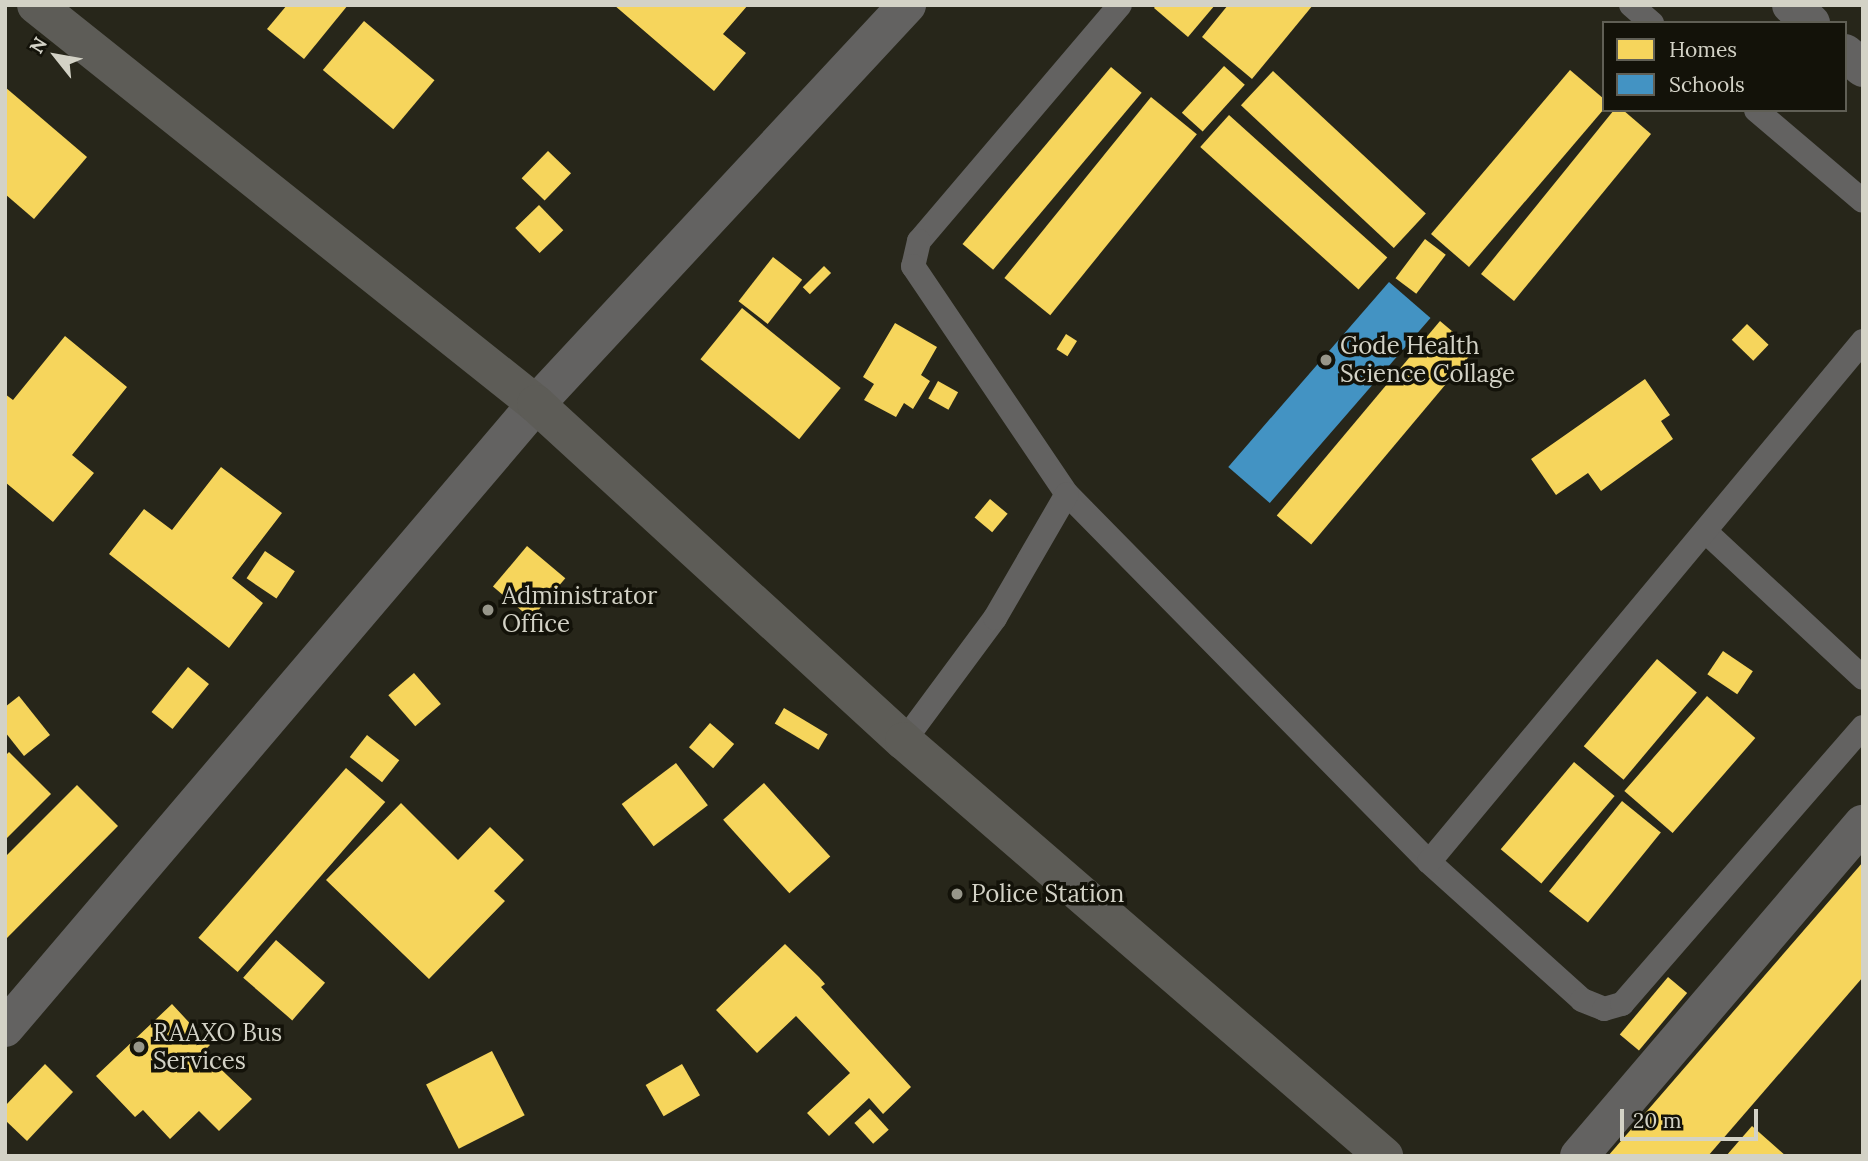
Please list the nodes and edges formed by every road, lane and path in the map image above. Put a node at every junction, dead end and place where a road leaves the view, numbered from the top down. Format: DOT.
graph roads {
  1 [pos="36,5"];
  2 [pos="907,5"];
  3 [pos="1120,5"];
  4 [pos="1631,5"];
  5 [pos="1791,5"];
  6 [pos="1650,21"];
  7 [pos="1809,21"];
  8 [pos="1847,54"];
  9 [pos="1863,68"];
  10 [pos="1758,112"];
  11 [pos="1863,201"];
  12 [pos="1863,341"];
  13 [pos="536,404"];
  14 [pos="1067,494"];
  15 [pos="1706,533"];
  16 [pos="1863,678"];
  17 [pos="1863,727"];
  18 [pos="904,741"];
  19 [pos="1863,824"];
  20 [pos="1429,862"];
  21 [pos="5,1028"];
  22 [pos="1384,1156"];
  23 [pos="1579,1156"];
  1 -- 13 [label="street"];
  2 -- 13 [label="street"];
  3 -- 14 [label="lane"];
  4 -- 6 [label="lane"];
  5 -- 7 [label="street"];
  8 -- 9 [label="street"];
  10 -- 11 [label="lane"];
  12 -- 15 [label="lane"];
  13 -- 18 [label="street"];
  13 -- 21 [label="street"];
  14 -- 18 [label="lane"];
  14 -- 20 [label="lane"];
  15 -- 16 [label="lane"];
  15 -- 20 [label="lane"];
  17 -- 20 [label="lane"];
  18 -- 22 [label="street"];
  19 -- 23 [label="street"];
}
